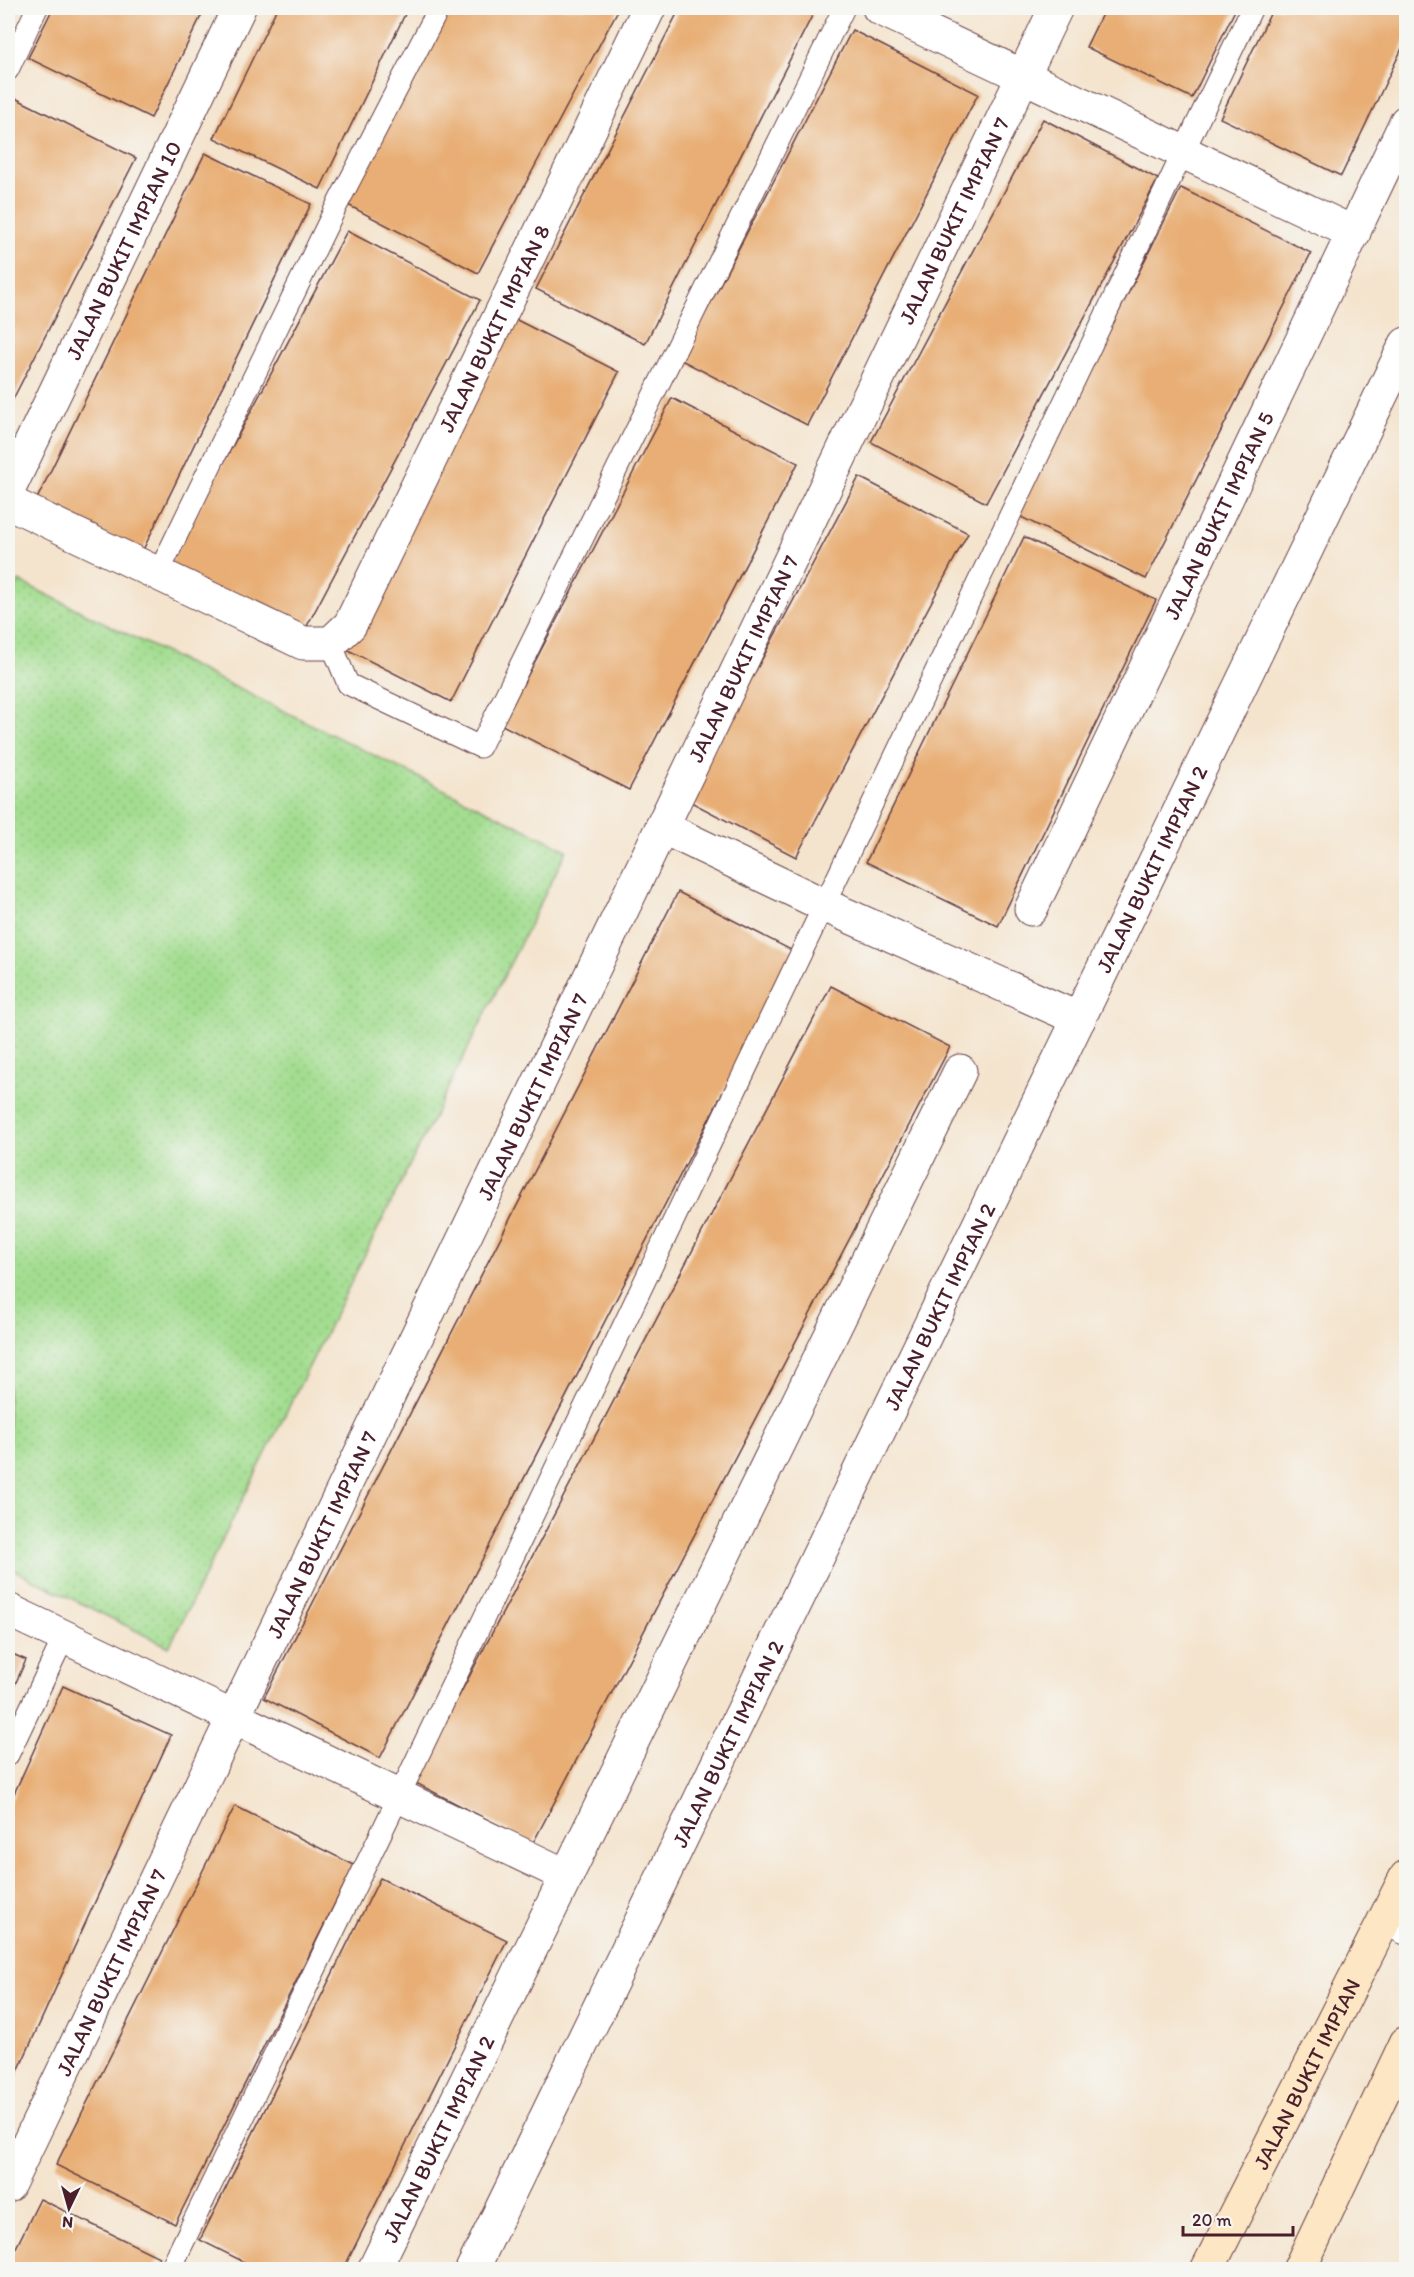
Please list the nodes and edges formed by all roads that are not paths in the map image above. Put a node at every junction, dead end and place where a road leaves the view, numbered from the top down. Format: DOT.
graph roads {
  1 [pos="37,8"];
  2 [pos="239,8"];
  3 [pos="439,8"];
  4 [pos="649,8"];
  5 [pos="844,8"];
  6 [pos="879,8"];
  7 [pos="1056,8"];
  8 [pos="1252,8"];
  9 [pos="8,70"];
  10 [pos="1023,76"];
  11 [pos="1407,122"];
  12 [pos="1182,152"];
  13 [pos="1354,233"];
  14 [pos="1407,344"];
  15 [pos="8,491"];
  16 [pos="8,502"];
  17 [pos="158,574"];
  18 [pos="331,643"];
  19 [pos="662,827"];
  20 [pos="824,905"];
  21 [pos="1031,909"];
  22 [pos="1078,1019"];
  23 [pos="960,1071"];
  24 [pos="8,1610"];
  25 [pos="64,1636"];
  26 [pos="233,1717"];
  27 [pos="8,1755"];
  28 [pos="399,1796"];
  29 [pos="567,1876"];
  30 [pos="1406,1879"];
  31 [pos="1397,1923"];
  32 [pos="1407,2043"];
  33 [pos="1407,2087"];
  34 [pos="1370,2121"];
  35 [pos="8,2186"];
  36 [pos="170,2270"];
  37 [pos="374,2270"];
  38 [pos="472,2270"];
  39 [pos="1207,2270"];
  40 [pos="1299,2270"];
  1 -- 9 [label="lane"];
  2 -- 15 [label="street, JALAN BUKIT IMPIAN 10"];
  3 -- 17 [label="lane"];
  4 -- 18 [label="street, JALAN BUKIT IMPIAN 8"];
  5 -- 18 [label="lane"];
  6 -- 10 [label="street"];
  7 -- 10 [label="street, JALAN BUKIT IMPIAN 7"];
  8 -- 12 [label="lane"];
  10 -- 12 [label="street"];
  10 -- 19 [label="street, JALAN BUKIT IMPIAN 7"];
  11 -- 13 [label="street, JALAN BUKIT IMPIAN 5"];
  12 -- 13 [label="street"];
  12 -- 20 [label="lane"];
  13 -- 21 [label="street, JALAN BUKIT IMPIAN 5"];
  14 -- 22 [label="street, JALAN BUKIT IMPIAN 2"];
  16 -- 17 [label="street"];
  17 -- 18 [label="street"];
  19 -- 20 [label="street"];
  19 -- 26 [label="street, JALAN BUKIT IMPIAN 7"];
  20 -- 22 [label="street"];
  20 -- 28 [label="lane"];
  22 -- 38 [label="street, JALAN BUKIT IMPIAN 2"];
  23 -- 29 [label="street, JALAN BUKIT IMPIAN 2"];
  24 -- 25 [label="street"];
  25 -- 26 [label="street"];
  25 -- 27 [label="lane"];
  26 -- 28 [label="street"];
  26 -- 35 [label="street, JALAN BUKIT IMPIAN 7"];
  28 -- 29 [label="street"];
  28 -- 36 [label="lane"];
  29 -- 37 [label="street, JALAN BUKIT IMPIAN 2"];
  30 -- 31 [label="main road, JALAN BUKIT IMPIAN"];
  31 -- 39 [label="main road, JALAN BUKIT IMPIAN"];
  32 -- 34 [label="main road"];
  33 -- 34 [label="main road"];
  34 -- 40 [label="main road"];
}
